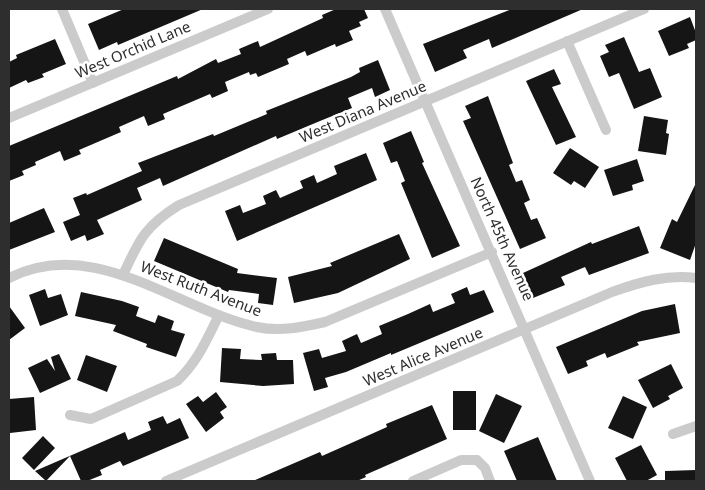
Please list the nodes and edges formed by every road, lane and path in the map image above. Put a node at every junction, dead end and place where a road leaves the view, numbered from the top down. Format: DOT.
graph roads {
  1 [pos="62,9"];
  2 [pos="268,9"];
  3 [pos="385,9"];
  4 [pos="644,9"];
  5 [pos="567,41"];
  6 [pos="93,83"];
  7 [pos="426,102"];
  8 [pos="9,118"];
  9 [pos="606,130"];
  10 [pos="492,252"];
  11 [pos="123,275"];
  12 [pos="9,278"];
  13 [pos="696,278"];
  14 [pos="219,315"];
  15 [pos="525,330"];
  16 [pos="70,415"];
  17 [pos="696,426"];
  18 [pos="673,434"];
  19 [pos="166,481"];
  20 [pos="413,481"];
  21 [pos="490,481"];
  22 [pos="590,481"];
  1 -- 6 [label="street"];
  2 -- 6 [label="street, West Orchid Lane"];
  3 -- 7 [label="street, North 45th Avenue"];
  4 -- 5 [label="street, West Diana Avenue"];
  5 -- 7 [label="street, West Diana Avenue"];
  5 -- 9 [label="street"];
  6 -- 8 [label="street, West Orchid Lane"];
  7 -- 10 [label="street, North 45th Avenue"];
  7 -- 11 [label="street, West Diana Avenue"];
  10 -- 14 [label="street, West Ruth Avenue"];
  10 -- 15 [label="street, North 45th Avenue"];
  11 -- 12 [label="street, West Ruth Avenue"];
  11 -- 14 [label="street, West Ruth Avenue"];
  13 -- 15 [label="street, West Alice Avenue"];
  14 -- 16 [label="street"];
  15 -- 19 [label="street, West Alice Avenue"];
  15 -- 22 [label="street, North 45th Avenue"];
  17 -- 18 [label="street"];
  20 -- 21 [label="street"];
}
